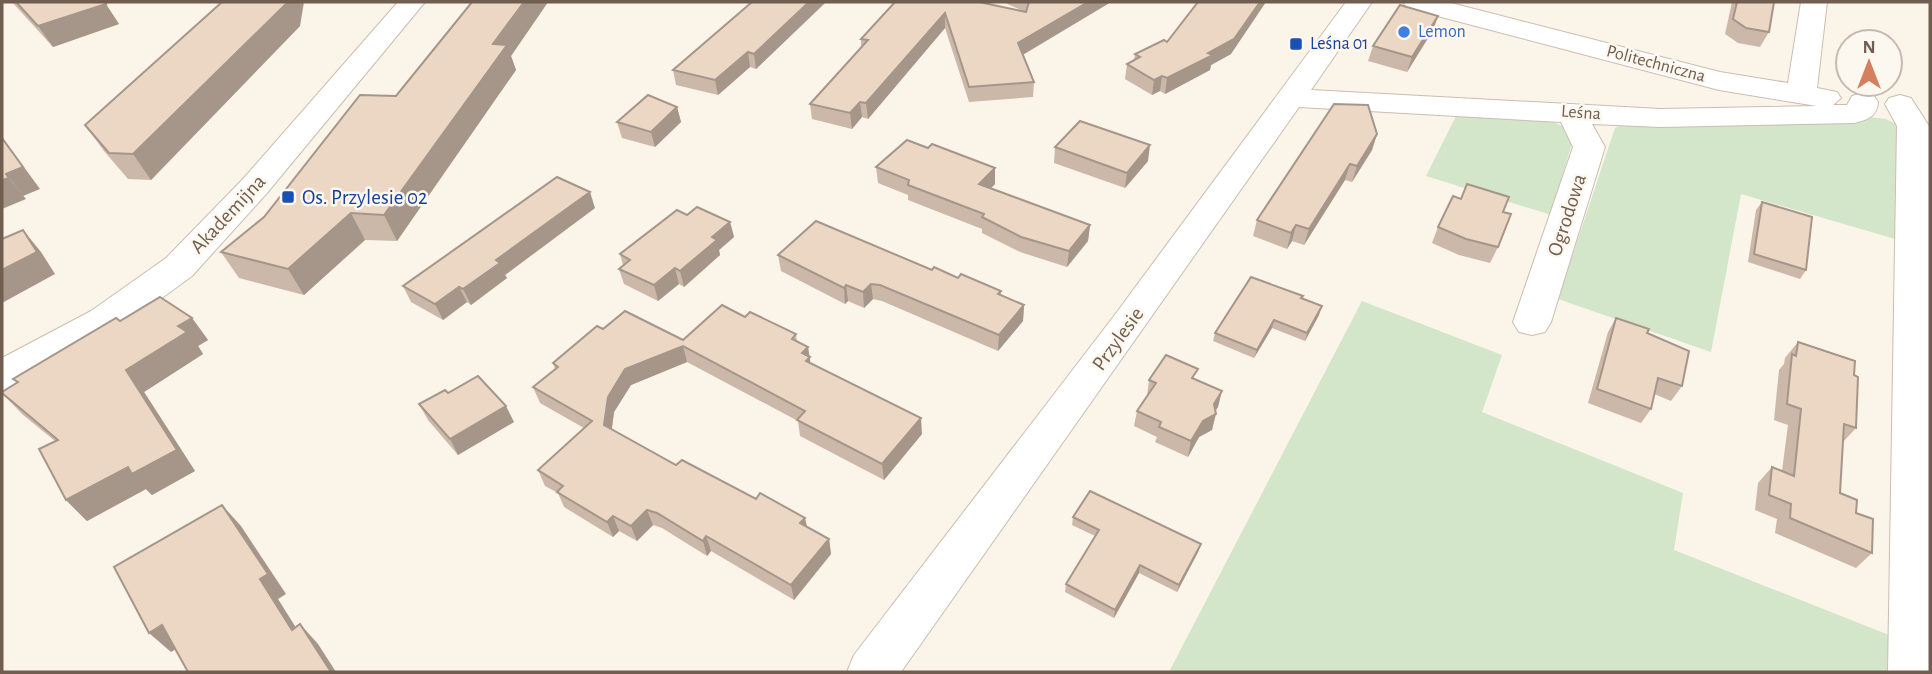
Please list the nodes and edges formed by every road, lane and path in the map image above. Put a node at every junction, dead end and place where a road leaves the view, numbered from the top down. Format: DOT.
graph roads {
  1 [pos="412,2"];
  2 [pos="1359,2"];
  3 [pos="1416,2"];
  4 [pos="1814,2"];
  5 [pos="1801,94"];
  6 [pos="1291,98"];
  7 [pos="1898,103"];
  8 [pos="1571,112"];
  9 [pos="1532,322"];
  10 [pos="2,376"];
  11 [pos="872,672"];
  12 [pos="1913,672"];
  1 -- 10 [label="street, Akademijna"];
  2 -- 6 [label="street, Przylesie"];
  3 -- 5 [label="street, Politechniczna"];
  4 -- 5 [label="street"];
  5 -- 7 [label="street, Politechniczna"];
  6 -- 8 [label="street, Leśna"];
  6 -- 11 [label="street, Przylesie"];
  7 -- 8 [label="street, Leśna"];
  7 -- 12 [label="street"];
  8 -- 9 [label="street, Ogrodowa"];
}
